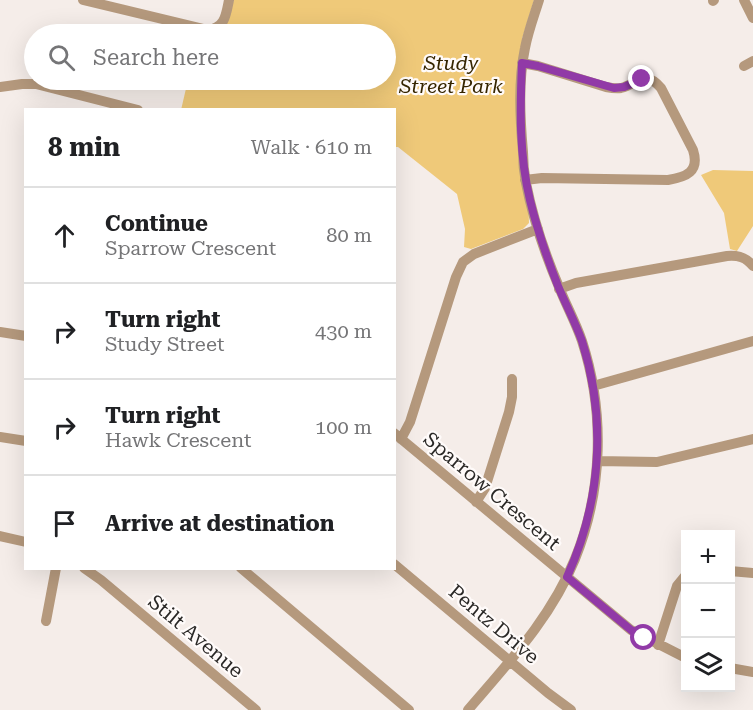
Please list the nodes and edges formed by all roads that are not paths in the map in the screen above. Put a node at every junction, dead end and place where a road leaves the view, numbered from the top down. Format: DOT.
graph roads {
  1 [pos="83,0"];
  2 [pos="230,0"];
  3 [pos="539,0"];
  4 [pos="744,0"];
  5 [pos="753,18"];
  6 [pos="182,24"];
  7 [pos="221,24"];
  8 [pos="522,63"];
  9 [pos="24,84"];
  10 [pos="0,87"];
  11 [pos="54,90"];
  12 [pos="97,104"];
  13 [pos="124,108"];
  14 [pos="525,180"];
  15 [pos="538,229"];
  16 [pos="753,266"];
  17 [pos="559,289"];
  18 [pos="0,332"];
  19 [pos="24,336"];
  20 [pos="753,341"];
  21 [pos="512,379"];
  22 [pos="593,386"];
  23 [pos="398,436"];
  24 [pos="0,437"];
  25 [pos="753,439"];
  26 [pos="24,441"];
  27 [pos="597,461"];
  28 [pos="476,502"];
  29 [pos="0,536"];
  30 [pos="24,542"];
  31 [pos="396,566"];
  32 [pos="56,570"];
  33 [pos="87,570"];
  34 [pos="243,570"];
  35 [pos="735,571"];
  36 [pos="753,573"];
  37 [pos="567,577"];
  38 [pos="681,581"];
  39 [pos="46,621"];
  40 [pos="658,645"];
  41 [pos="681,656"];
  42 [pos="509,661"];
  43 [pos="735,669"];
  44 [pos="753,672"];
  45 [pos="256,710"];
  46 [pos="409,710"];
  47 [pos="468,710"];
  48 [pos="571,710"];
  1 -- 6 [label="street"];
  2 -- 7 [label="street"];
  3 -- 8 [label="street"];
  4 -- 5 [label="street"];
  8 -- 14 [label="street"];
  8 -- 14 [label="street"];
  9 -- 10 [label="street"];
  11 -- 12 [label="street"];
  12 -- 13 [label="street"];
  14 -- 15 [label="street"];
  15 -- 17 [label="street"];
  15 -- 23 [label="street"];
  16 -- 17 [label="street"];
  17 -- 22 [label="street"];
  18 -- 19 [label="street"];
  20 -- 22 [label="street"];
  21 -- 28 [label="street"];
  22 -- 27 [label="street"];
  23 -- 28 [label="street, Sparrow Crescent"];
  24 -- 26 [label="street"];
  25 -- 27 [label="street"];
  27 -- 37 [label="street"];
  28 -- 37 [label="street, Sparrow Crescent"];
  29 -- 30 [label="street"];
  31 -- 42 [label="street, Pentz Drive"];
  32 -- 39 [label="street"];
  33 -- 45 [label="street, Stilt Avenue"];
  34 -- 46 [label="street"];
  35 -- 36 [label="street"];
  37 -- 40 [label="street, Sparrow Crescent"];
  37 -- 42 [label="street"];
  38 -- 40 [label="street"];
  40 -- 41 [label="street, Sparrow Crescent"];
  42 -- 47 [label="street"];
  42 -- 48 [label="street, Pentz Drive"];
  43 -- 44 [label="street"];
}
